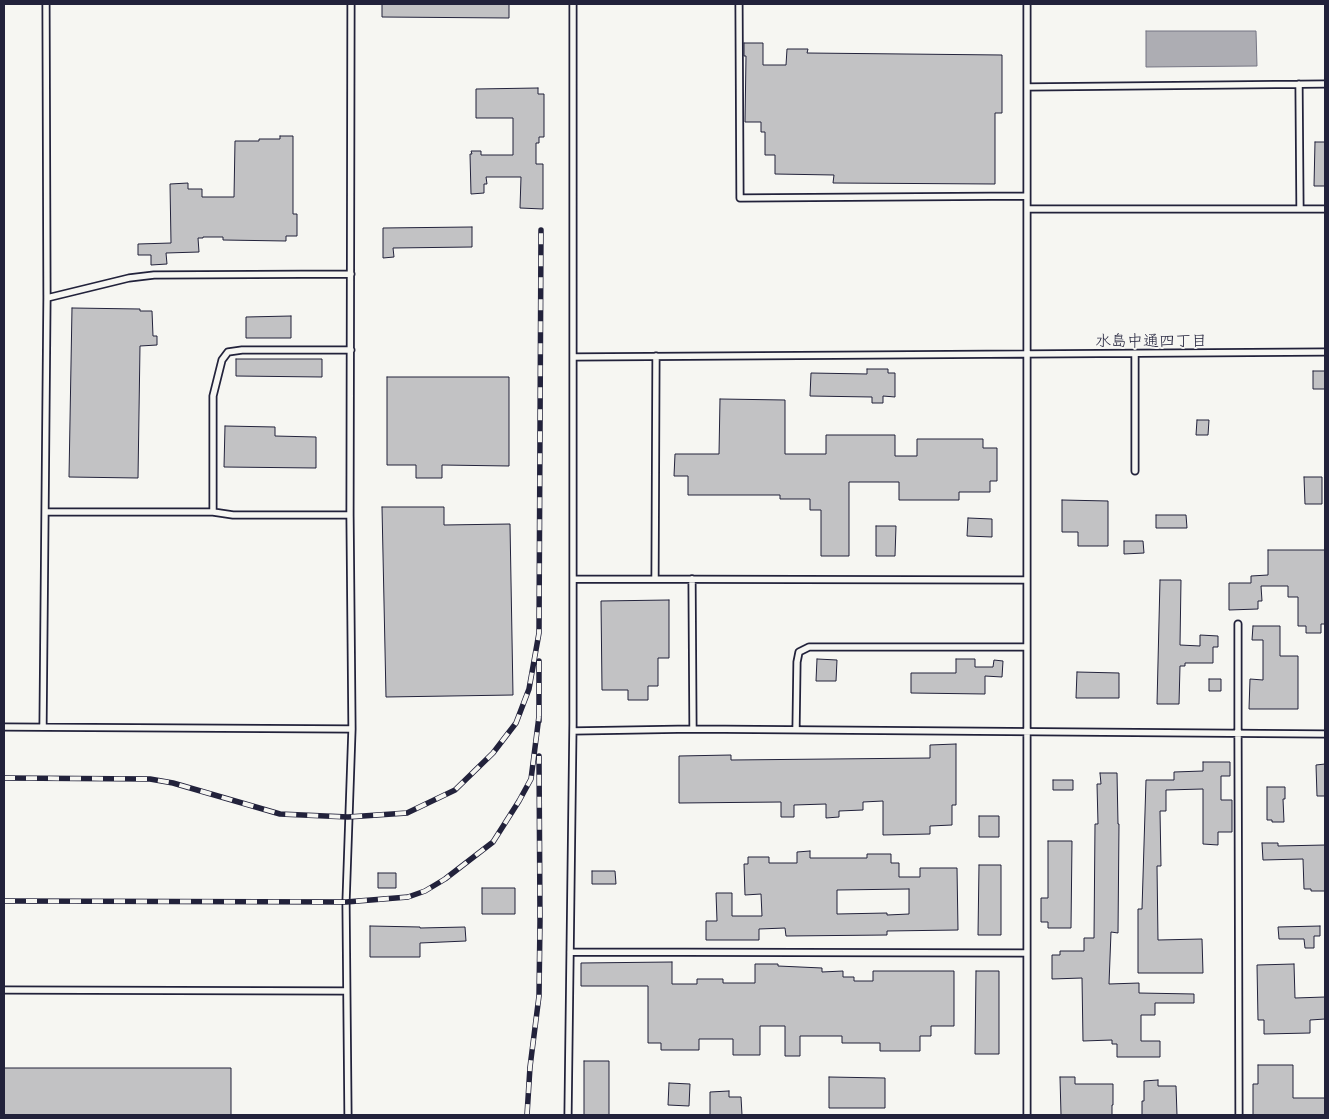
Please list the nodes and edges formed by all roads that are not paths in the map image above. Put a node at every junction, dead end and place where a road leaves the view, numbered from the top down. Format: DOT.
graph roads {
  1 [pos="46,4"];
  2 [pos="351,4"];
  3 [pos="573,4"];
  4 [pos="739,4"];
  5 [pos="1027,4"];
  6 [pos="1300,84"];
  7 [pos="1325,84"];
  8 [pos="1027,87"];
  9 [pos="1027,196"];
  10 [pos="1325,208"];
  11 [pos="1027,209"];
  12 [pos="1300,209"];
  13 [pos="351,274"];
  14 [pos="47,298"];
  15 [pos="351,350"];
  16 [pos="1325,352"];
  17 [pos="1134,354"];
  18 [pos="1027,355"];
  19 [pos="656,356"];
  20 [pos="573,357"];
  21 [pos="1135,471"];
  22 [pos="45,512"];
  23 [pos="213,512"];
  24 [pos="350,515"];
  25 [pos="573,579"];
  26 [pos="655,579"];
  27 [pos="692,579"];
  28 [pos="1027,580"];
  29 [pos="1238,624"];
  30 [pos="1027,647"];
  31 [pos="4,727"];
  32 [pos="43,727"];
  33 [pos="352,729"];
  34 [pos="693,729"];
  35 [pos="796,730"];
  36 [pos="573,731"];
  37 [pos="1027,731"];
  38 [pos="1238,733"];
  39 [pos="1325,734"];
  40 [pos="570,952"];
  41 [pos="1026,954"];
  42 [pos="4,990"];
  43 [pos="346,991"];
  44 [pos="348,1115"];
  45 [pos="568,1115"];
  46 [pos="1027,1115"];
  47 [pos="1239,1115"];
  1 -- 14 [label="lane"];
  2 -- 13 [label="lane"];
  3 -- 20 [label="lane"];
  4 -- 9 [label="lane"];
  5 -- 8 [label="lane"];
  6 -- 7 [label="lane"];
  6 -- 8 [label="lane"];
  6 -- 12 [label="lane"];
  8 -- 9 [label="lane"];
  9 -- 11 [label="lane"];
  10 -- 12 [label="lane"];
  11 -- 12 [label="lane"];
  11 -- 18 [label="lane"];
  13 -- 14 [label="lane"];
  13 -- 15 [label="lane"];
  14 -- 22 [label="lane"];
  15 -- 23 [label="lane"];
  15 -- 24 [label="lane"];
  16 -- 17 [label="lane"];
  17 -- 18 [label="lane"];
  17 -- 21 [label="lane"];
  18 -- 19 [label="lane"];
  18 -- 28 [label="lane"];
  19 -- 20 [label="lane"];
  19 -- 26 [label="lane"];
  20 -- 25 [label="lane"];
  22 -- 23 [label="lane"];
  22 -- 32 [label="lane"];
  23 -- 24 [label="lane"];
  24 -- 33 [label="lane"];
  25 -- 26 [label="lane"];
  25 -- 36 [label="lane"];
  26 -- 27 [label="lane"];
  27 -- 28 [label="lane"];
  27 -- 34 [label="lane"];
  28 -- 30 [label="lane"];
  29 -- 38 [label="lane"];
  30 -- 35 [label="lane"];
  30 -- 37 [label="lane"];
  31 -- 32 [label="lane"];
  32 -- 33 [label="lane"];
  33 -- 43 [label="lane"];
  34 -- 35 [label="lane"];
  34 -- 36 [label="lane"];
  35 -- 37 [label="lane"];
  36 -- 40 [label="lane"];
  37 -- 38 [label="lane"];
  37 -- 41 [label="lane"];
  38 -- 39 [label="lane"];
  38 -- 47 [label="lane"];
  40 -- 41 [label="lane"];
  40 -- 45 [label="lane"];
  41 -- 46 [label="lane"];
  42 -- 43 [label="lane"];
  43 -- 44 [label="lane"];
}
